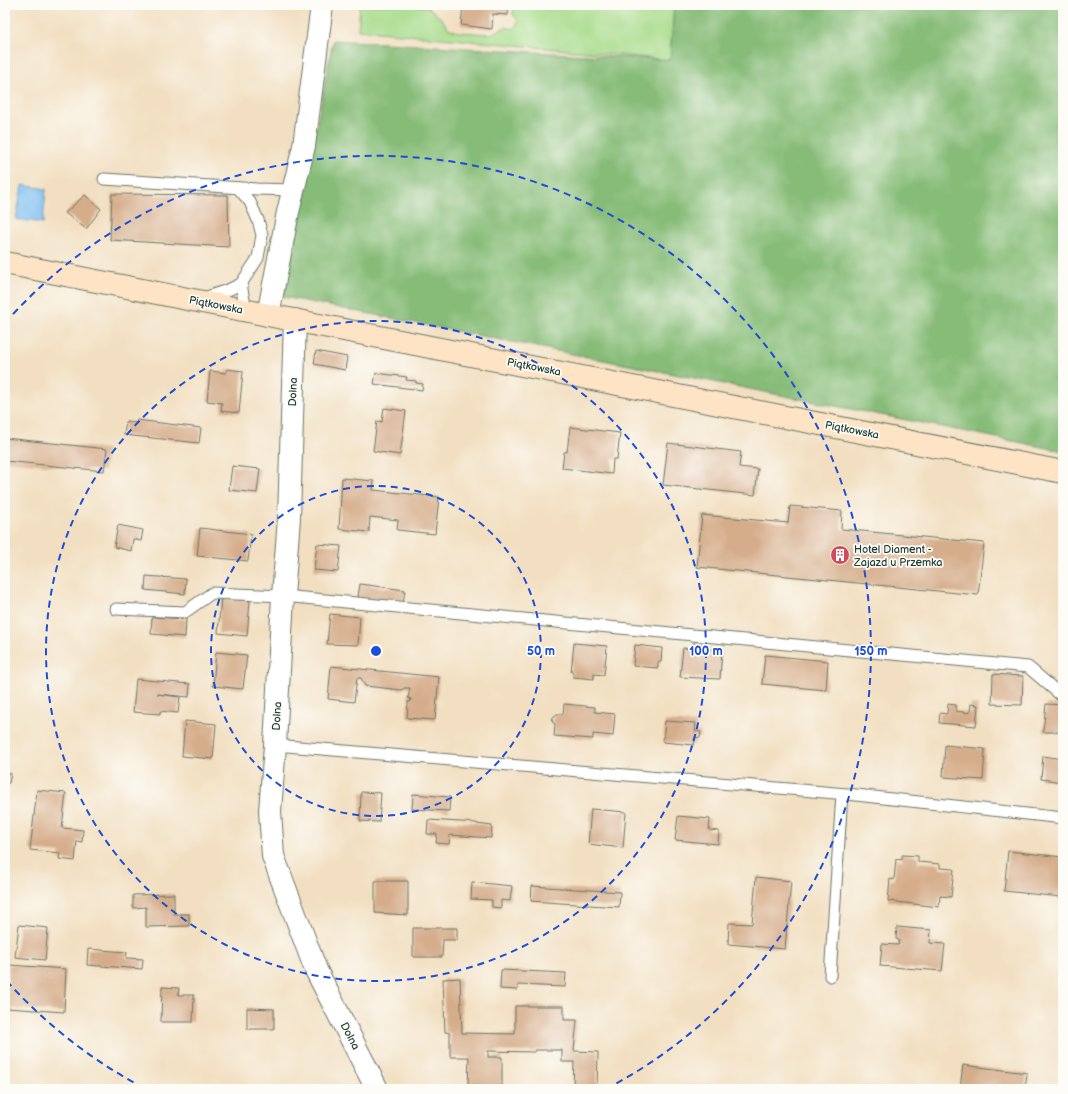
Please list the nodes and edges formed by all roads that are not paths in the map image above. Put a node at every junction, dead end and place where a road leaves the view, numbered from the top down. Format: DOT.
graph roads {
  1 [pos="322,5"];
  2 [pos="104,179"];
  3 [pos="238,188"];
  4 [pos="293,190"];
  5 [pos="5,263"];
  6 [pos="241,284"];
  7 [pos="196,301"];
  8 [pos="259,313"];
  9 [pos="296,320"];
  10 [pos="1063,472"];
  11 [pos="283,596"];
  12 [pos="116,609"];
  13 [pos="1063,697"];
  14 [pos="275,745"];
  15 [pos="842,794"];
  16 [pos="1063,818"];
  17 [pos="830,976"];
  18 [pos="377,1089"];
  1 -- 4 [label="street"];
  2 -- 3 [label="lane"];
  3 -- 4 [label="lane"];
  3 -- 6 [label="lane"];
  4 -- 8 [label="street"];
  5 -- 7 [label="main road, Piątkowska"];
  6 -- 7 [label="lane"];
  6 -- 8 [label="lane"];
  7 -- 8 [label="main road, Piątkowska"];
  8 -- 9 [label="main road, Piątkowska"];
  9 -- 10 [label="main road, Piątkowska"];
  9 -- 11 [label="street, Dolna"];
  11 -- 12 [label="lane"];
  11 -- 13 [label="lane"];
  11 -- 14 [label="street, Dolna"];
  14 -- 15 [label="lane"];
  14 -- 18 [label="street, Dolna"];
  15 -- 16 [label="lane"];
  15 -- 17 [label="lane"];
}
